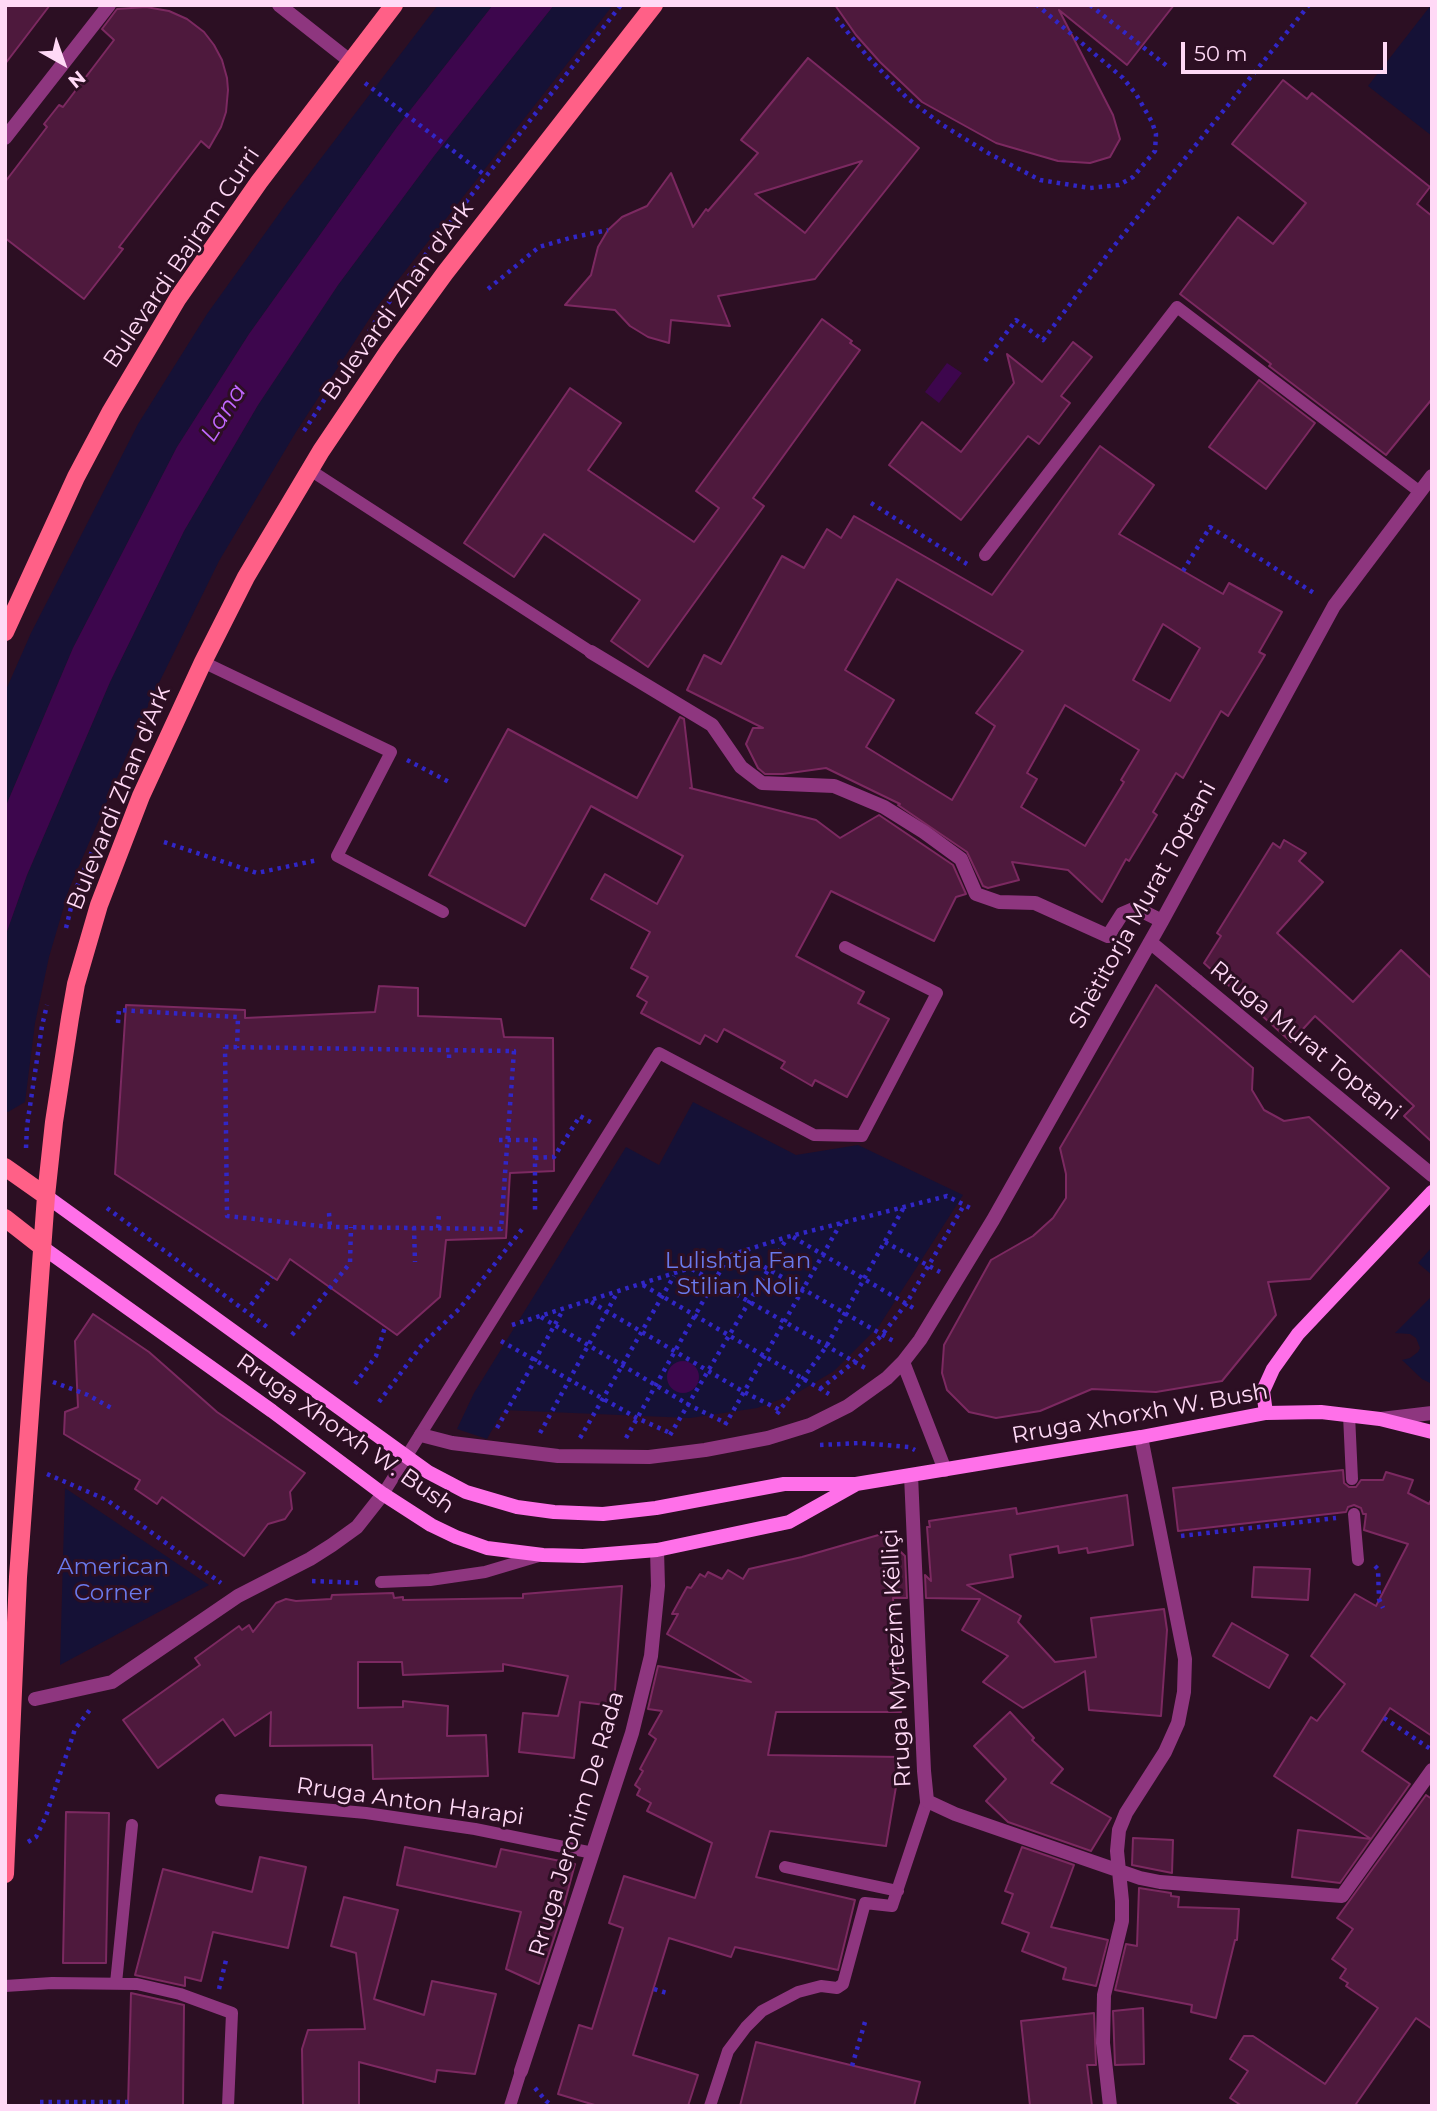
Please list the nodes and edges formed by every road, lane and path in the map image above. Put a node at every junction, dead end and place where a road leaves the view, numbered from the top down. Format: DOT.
graph roads {
  1 [pos="109,5"];
  2 [pos="279,5"];
  3 [pos="394,5"];
  4 [pos="654,5"];
  5 [pos="1037,5"];
  6 [pos="1090,5"];
  7 [pos="1309,5"];
  8 [pos="836,18"];
  9 [pos="350,61"];
  10 [pos="1167,66"];
  11 [pos="365,83"];
  12 [pos="5,138"];
  13 [pos="482,173"];
  14 [pos="608,230"];
  15 [pos="488,289"];
  16 [pos="985,361"];
  17 [pos="310,470"];
  18 [pos="1432,476"];
  19 [pos="1420,492"];
  20 [pos="871,503"];
  21 [pos="985,555"];
  22 [pos="1182,571"];
  23 [pos="1334,606"];
  24 [pos="5,632"];
  25 [pos="591,652"];
  26 [pos="203,662"];
  27 [pos="431,773"];
  28 [pos="451,783"];
  29 [pos="164,842"];
  30 [pos="337,856"];
  31 [pos="443,912"];
  32 [pos="1162,921"];
  33 [pos="1150,942"];
  34 [pos="845,947"];
  35 [pos="118,1023"];
  36 [pos="237,1048"];
  37 [pos="449,1051"];
  38 [pos="449,1058"];
  39 [pos="586,1133"];
  40 [pos="499,1140"];
  41 [pos="508,1140"];
  42 [pos="535,1158"];
  43 [pos="6,1167"];
  44 [pos="1432,1175"];
  45 [pos="1432,1192"];
  46 [pos="46,1196"];
  47 [pos="542,1203"];
  48 [pos="964,1205"];
  49 [pos="904,1207"];
  50 [pos="535,1212"];
  51 [pos="329,1213"];
  52 [pos="439,1213"];
  53 [pos="5,1218"];
  54 [pos="993,1220"];
  55 [pos="841,1223"];
  56 [pos="330,1227"];
  57 [pos="351,1227"];
  58 [pos="414,1227"];
  59 [pos="438,1228"];
  60 [pos="790,1237"];
  61 [pos="885,1242"];
  62 [pos="42,1247"];
  63 [pos="741,1253"];
  64 [pos="823,1255"];
  65 [pos="728,1257"];
  66 [pos="415,1262"];
  67 [pos="928,1265"];
  68 [pos="691,1269"];
  69 [pos="767,1269"];
  70 [pos="674,1275"];
  71 [pos="272,1277"];
  72 [pos="865,1280"];
  73 [pos="956,1281"];
  74 [pos="714,1282"];
  75 [pos="642,1285"];
  76 [pos="803,1290"];
  77 [pos="618,1293"];
  78 [pos="662,1297"];
  79 [pos="590,1301"];
  80 [pos="749,1302"];
  81 [pos="906,1304"];
  82 [pos="251,1305"];
  83 [pos="563,1309"];
  84 [pos="608,1311"];
  85 [pos="846,1314"];
  86 [pos="540,1317"];
  87 [pos="695,1317"];
  88 [pos="933,1319"];
  89 [pos="784,1323"];
  90 [pos="554,1325"];
  91 [pos="385,1327"];
  92 [pos="642,1332"];
  93 [pos="484,1333"];
  94 [pos="292,1335"];
  95 [pos="882,1335"];
  96 [pos="729,1337"];
  97 [pos="588,1345"];
  98 [pos="826,1347"];
  99 [pos="674,1352"];
  100 [pos="764,1356"];
  101 [pos="907,1357"];
  102 [pos="534,1358"];
  103 [pos="854,1362"];
  104 [pos="622,1366"];
  105 [pos="709,1372"];
  106 [pos="570,1379"];
  107 [pos="805,1379"];
  108 [pos="885,1379"];
  109 [pos="49,1381"];
  110 [pos="355,1384"];
  111 [pos="655,1385"];
  112 [pos="820,1389"];
  113 [pos="744,1392"];
  114 [pos="603,1399"];
  115 [pos="379,1402"];
  116 [pos="689,1405"];
  117 [pos="113,1409"];
  118 [pos="780,1410"];
  119 [pos="1266,1413"];
  120 [pos="1432,1413"];
  121 [pos="1349,1415"];
  122 [pos="637,1418"];
  123 [pos="1380,1419"];
  124 [pos="726,1423"];
  125 [pos="1432,1432"];
  126 [pos="671,1434"];
  127 [pos="421,1435"];
  128 [pos="1140,1437"];
  129 [pos="760,1440"];
  130 [pos="486,1447"];
  131 [pos="713,1448"];
  132 [pos="529,1453"];
  133 [pos="657,1456"];
  134 [pos="569,1457"];
  135 [pos="616,1457"];
  136 [pos="407,1458"];
  137 [pos="945,1470"];
  138 [pos="47,1474"];
  139 [pos="911,1475"];
  140 [pos="1352,1479"];
  141 [pos="856,1484"];
  142 [pos="383,1494"];
  143 [pos="1354,1517"];
  144 [pos="1161,1539"];
  145 [pos="657,1550"];
  146 [pos="542,1555"];
  147 [pos="1358,1560"];
  148 [pos="271,1578"];
  149 [pos="381,1582"];
  150 [pos="1378,1586"];
  151 [pos="239,1596"];
  152 [pos="1383,1608"];
  153 [pos="35,1699"];
  154 [pos="1384,1717"];
  155 [pos="75,1729"];
  156 [pos="1427,1747"];
  157 [pos="1432,1770"];
  158 [pos="221,1800"];
  159 [pos="927,1801"];
  160 [pos="132,1825"];
  161 [pos="27,1843"];
  162 [pos="593,1853"];
  163 [pos="785,1867"];
  164 [pos="1120,1872"];
  165 [pos="5,1874"];
  166 [pos="898,1891"];
  167 [pos="228,1956"];
  168 [pos="221,1977"];
  169 [pos="116,1983"];
  170 [pos="5,1986"];
  171 [pos="654,1989"];
  172 [pos="667,1993"];
  173 [pos="865,2022"];
  174 [pos="852,2066"];
  175 [pos="521,2071"];
  176 [pos="40,2102"];
  177 [pos="128,2102"];
  178 [pos="228,2106"];
  179 [pos="510,2106"];
  180 [pos="710,2106"];
  181 [pos="1110,2106"];
  1 -- 12 [label="street"];
  2 -- 9 [label="street"];
  3 -- 9 [label="main road, Bulevardi Bajram Curri"];
  4 -- 17 [label="main road, Bulevardi Zhan d'Ark"];
  5 -- 8 [label="path"];
  6 -- 10 [label="path"];
  7 -- 16 [label="path"];
  9 -- 24 [label="main road, Bulevardi Bajram Curri"];
  11 -- 13 [label="path"];
  14 -- 15 [label="path"];
  17 -- 25 [label="lane"];
  17 -- 26 [label="main road, Bulevardi Zhan d'Ark"];
  18 -- 19 [label="street, Shëtitorja Murat Toptani"];
  19 -- 21 [label="lane"];
  19 -- 23 [label="street, Shëtitorja Murat Toptani"];
  20 -- 21 [label="path"];
  22 -- 23 [label="path"];
  23 -- 32 [label="street, Shëtitorja Murat Toptani"];
  25 -- 32 [label="street"];
  26 -- 30 [label="lane"];
  26 -- 46 [label="main road, Bulevardi Zhan d'Ark"];
  27 -- 28 [label="path"];
  29 -- 30 [label="path"];
  30 -- 31 [label="lane"];
  32 -- 33 [label="street, Shëtitorja Murat Toptani"];
  33 -- 44 [label="street, Rruga Murat Toptani"];
  33 -- 54 [label="street, Shëtitorja Murat Toptani"];
  34 -- 93 [label="lane"];
  35 -- 36 [label="path"];
  36 -- 37 [label="path"];
  36 -- 56 [label="path"];
  37 -- 38 [label="path"];
  37 -- 41 [label="path"];
  39 -- 42 [label="path"];
  40 -- 41 [label="path"];
  41 -- 42 [label="path"];
  41 -- 59 [label="path"];
  42 -- 50 [label="path"];
  43 -- 46 [label="main road"];
  45 -- 119 [label="main road"];
  46 -- 62 [label="main road, Bulevardi Zhan d'Ark"];
  46 -- 136 [label="main road, Rruga Xhorxh W. Bush"];
  47 -- 50 [label="path"];
  48 -- 49 [label="path"];
  48 -- 54 [label="path"];
  48 -- 67 [label="path"];
  49 -- 55 [label="path"];
  49 -- 61 [label="path"];
  50 -- 115 [label="path"];
  51 -- 56 [label="path"];
  52 -- 59 [label="path"];
  53 -- 62 [label="main road"];
  54 -- 73 [label="street, Shëtitorja Murat Toptani"];
  55 -- 60 [label="path"];
  55 -- 64 [label="path"];
  56 -- 57 [label="path"];
  57 -- 58 [label="path"];
  57 -- 94 [label="path"];
  58 -- 59 [label="path"];
  58 -- 66 [label="path"];
  60 -- 63 [label="path"];
  60 -- 64 [label="path"];
  60 -- 69 [label="path"];
  61 -- 67 [label="path"];
  61 -- 72 [label="path"];
  62 -- 142 [label="main road, Rruga Xhorxh W. Bush"];
  62 -- 165 [label="main road, Bulevardi Zhan d'Ark"];
  63 -- 65 [label="path"];
  63 -- 69 [label="path"];
  64 -- 72 [label="path"];
  64 -- 76 [label="path"];
  65 -- 68 [label="path"];
  65 -- 74 [label="path"];
  67 -- 73 [label="path"];
  67 -- 81 [label="path"];
  68 -- 70 [label="path"];
  68 -- 74 [label="path"];
  69 -- 76 [label="path"];
  69 -- 80 [label="path"];
  70 -- 75 [label="path"];
  70 -- 78 [label="path"];
  71 -- 82 [label="path"];
  72 -- 81 [label="path"];
  72 -- 85 [label="path"];
  73 -- 88 [label="street, Shëtitorja Murat Toptani"];
  74 -- 80 [label="path"];
  74 -- 87 [label="path"];
  75 -- 77 [label="path"];
  75 -- 78 [label="path"];
  76 -- 85 [label="path"];
  76 -- 89 [label="path"];
  77 -- 79 [label="path"];
  77 -- 84 [label="path"];
  78 -- 87 [label="path"];
  78 -- 92 [label="path"];
  79 -- 83 [label="path"];
  79 -- 84 [label="path"];
  80 -- 89 [label="path"];
  80 -- 96 [label="path"];
  81 -- 88 [label="path"];
  81 -- 95 [label="path"];
  83 -- 86 [label="path"];
  83 -- 90 [label="path"];
  84 -- 92 [label="path"];
  84 -- 97 [label="path"];
  85 -- 95 [label="path"];
  85 -- 98 [label="path"];
  86 -- 90 [label="path"];
  86 -- 93 [label="path"];
  87 -- 96 [label="path"];
  87 -- 99 [label="path"];
  88 -- 101 [label="street, Shëtitorja Murat Toptani"];
  89 -- 98 [label="path"];
  89 -- 100 [label="path"];
  90 -- 97 [label="path"];
  90 -- 102 [label="path"];
  91 -- 110 [label="path"];
  92 -- 99 [label="path"];
  92 -- 104 [label="path"];
  93 -- 102 [label="path"];
  93 -- 127 [label="lane"];
  95 -- 101 [label="path"];
  95 -- 103 [label="path"];
  96 -- 100 [label="path"];
  96 -- 105 [label="path"];
  97 -- 104 [label="path"];
  97 -- 106 [label="path"];
  98 -- 103 [label="path"];
  98 -- 107 [label="path"];
  99 -- 105 [label="path"];
  99 -- 111 [label="path"];
  100 -- 107 [label="path"];
  100 -- 113 [label="path"];
  101 -- 108 [label="street, Shëtitorja Murat Toptani"];
  101 -- 137 [label="street"];
  102 -- 106 [label="path"];
  102 -- 130 [label="path"];
  103 -- 108 [label="path"];
  103 -- 112 [label="path"];
  104 -- 111 [label="path"];
  104 -- 114 [label="path"];
  105 -- 113 [label="path"];
  105 -- 116 [label="path"];
  106 -- 114 [label="path"];
  106 -- 132 [label="path"];
  107 -- 118 [label="path"];
  108 -- 129 [label="street, Shëtitorja Murat Toptani"];
  109 -- 117 [label="path"];
  111 -- 116 [label="path"];
  111 -- 122 [label="path"];
  113 -- 118 [label="path"];
  113 -- 124 [label="path"];
  114 -- 122 [label="path"];
  114 -- 134 [label="path"];
  116 -- 124 [label="path"];
  116 -- 126 [label="path"];
  118 -- 129 [label="path"];
  119 -- 121 [label="main road, Rruga Xhorxh W. Bush"];
  119 -- 128 [label="main road, Rruga Xhorxh W. Bush"];
  120 -- 123 [label="street"];
  121 -- 123 [label="main road, Rruga Xhorxh W. Bush"];
  121 -- 140 [label="lane"];
  122 -- 126 [label="path"];
  122 -- 135 [label="path"];
  123 -- 125 [label="main road, Rruga Xhorxh W. Bush"];
  124 -- 131 [label="path"];
  126 -- 133 [label="path"];
  127 -- 130 [label="street, Shëtitorja Murat Toptani"];
  127 -- 136 [label="lane"];
  128 -- 137 [label="main road, Rruga Xhorxh W. Bush"];
  128 -- 144 [label="street"];
  129 -- 131 [label="street, Shëtitorja Murat Toptani"];
  130 -- 132 [label="street, Shëtitorja Murat Toptani"];
  131 -- 133 [label="street, Shëtitorja Murat Toptani"];
  132 -- 134 [label="street, Shëtitorja Murat Toptani"];
  133 -- 135 [label="street, Shëtitorja Murat Toptani"];
  134 -- 135 [label="street, Shëtitorja Murat Toptani"];
  136 -- 141 [label="main road, Rruga Xhorxh W. Bush"];
  136 -- 142 [label="lane"];
  137 -- 139 [label="main road, Rruga Xhorxh W. Bush"];
  138 -- 151 [label="path"];
  139 -- 141 [label="main road, Rruga Xhorxh W. Bush"];
  139 -- 159 [label="street, Rruga Myrtezim Këlliçi"];
  141 -- 145 [label="main road, Rruga Xhorxh W. Bush"];
  142 -- 146 [label="main road, Rruga Xhorxh W. Bush"];
  142 -- 148 [label="street"];
  143 -- 144 [label="path"];
  143 -- 147 [label="lane"];
  144 -- 164 [label="street"];
  145 -- 146 [label="main road, Rruga Xhorxh W. Bush"];
  145 -- 162 [label="street, Rruga Jeronim De Rada"];
  146 -- 149 [label="lane"];
  148 -- 149 [label="path"];
  148 -- 151 [label="street"];
  150 -- 152 [label="path"];
  151 -- 153 [label="street"];
  154 -- 156 [label="path"];
  155 -- 161 [label="path"];
  157 -- 164 [label="street, Rruga Myrtezim Këlliçi"];
  158 -- 162 [label="lane, Rruga Anton Harapi"];
  159 -- 164 [label="street, Rruga Myrtezim Këlliçi"];
  159 -- 166 [label="lane"];
  160 -- 169 [label="lane"];
  162 -- 175 [label="street, Rruga Jeronim De Rada"];
  163 -- 166 [label="lane"];
  164 -- 181 [label="street"];
  166 -- 180 [label="lane"];
  167 -- 168 [label="path"];
  169 -- 170 [label="lane"];
  169 -- 178 [label="lane"];
  171 -- 172 [label="path"];
  173 -- 174 [label="path"];
  175 -- 179 [label="lane, Rruga Jeronim De Rada"];
  176 -- 177 [label="path"];
}
